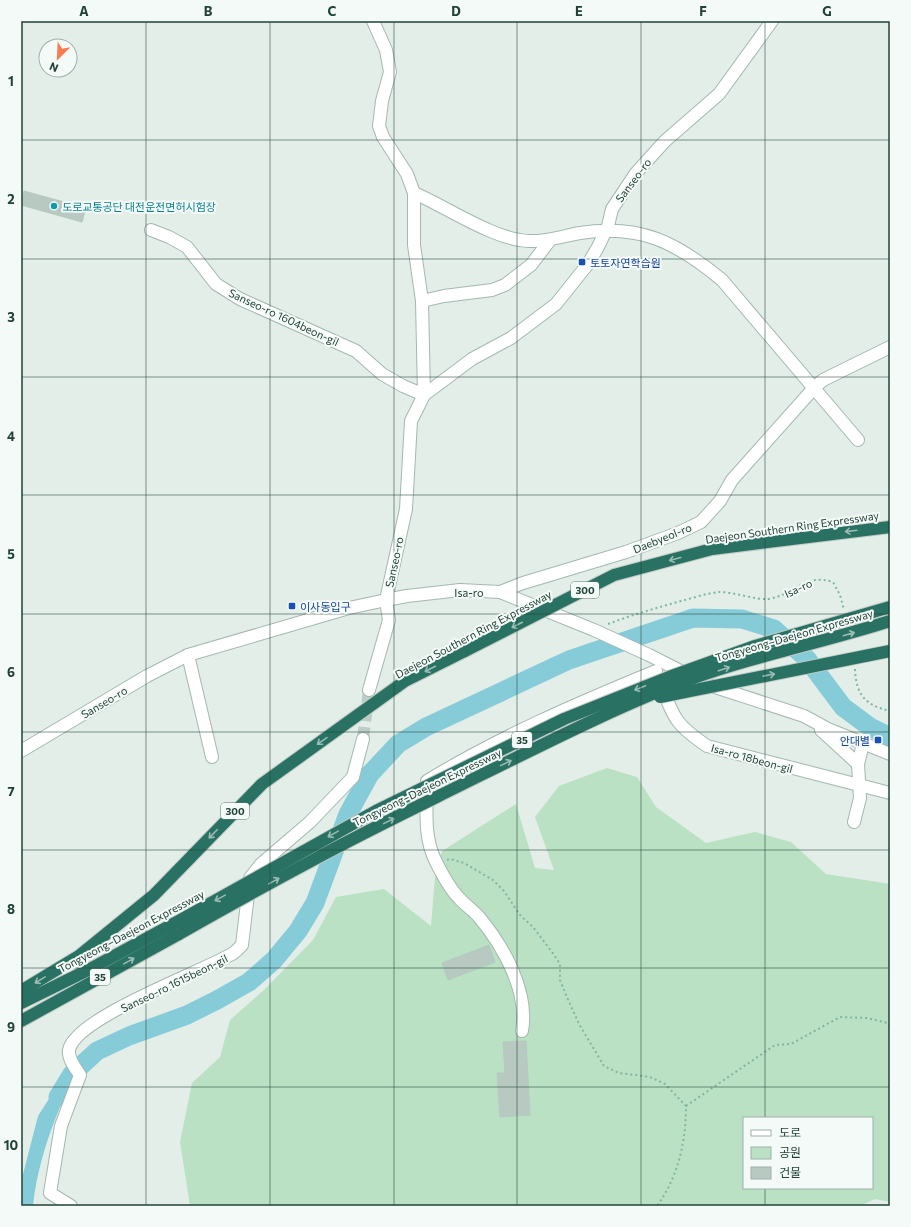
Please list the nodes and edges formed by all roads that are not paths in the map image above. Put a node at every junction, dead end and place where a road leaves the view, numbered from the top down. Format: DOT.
graph roads {
  1 [pos="373,21"];
  2 [pos="772,21"];
  3 [pos="414,193"];
  4 [pos="151,230"];
  5 [pos="606,230"];
  6 [pos="550,240"];
  7 [pos="422,301"];
  8 [pos="890,347"];
  9 [pos="814,388"];
  10 [pos="424,395"];
  11 [pos="858,440"];
  12 [pos="890,527"];
  13 [pos="500,592"];
  14 [pos="386,600"];
  15 [pos="890,607"];
  16 [pos="890,621"];
  17 [pos="890,651"];
  18 [pos="646,654"];
  19 [pos="188,655"];
  20 [pos="656,671"];
  21 [pos="369,690"];
  22 [pos="635,702"];
  23 [pos="804,716"];
  24 [pos="363,739"];
  25 [pos="863,744"];
  26 [pos="21,751"];
  27 [pos="890,754"];
  28 [pos="212,757"];
  29 [pos="858,764"];
  30 [pos="859,786"];
  31 [pos="890,793"];
  32 [pos="854,822"];
  33 [pos="177,928"];
  34 [pos="21,991"];
  35 [pos="21,1003"];
  36 [pos="21,1021"];
  37 [pos="522,1031"];
  38 [pos="71,1206"];
  1 -- 3 [label="street"];
  2 -- 5 [label="street, Sanseo-ro"];
  3 -- 6 [label="street"];
  3 -- 7 [label="street, Sanseo-ro"];
  4 -- 10 [label="street, Sanseo-ro 1604beon-gil"];
  5 -- 6 [label="street"];
  5 -- 9 [label="street"];
  5 -- 10 [label="street, Sanseo-ro"];
  6 -- 7 [label="street"];
  7 -- 10 [label="street, Sanseo-ro"];
  8 -- 9 [label="street, Daebyeol-ro"];
  9 -- 11 [label="street"];
  9 -- 13 [label="street, Daebyeol-ro"];
  10 -- 14 [label="street, Sanseo-ro"];
  12 -- 34 [label="highway, Daejeon Southern Ring Expressway / 300, one-way, bridge"];
  13 -- 14 [label="street, Isa-ro"];
  13 -- 18 [label="street, Isa-ro"];
  14 -- 19 [label="street, Sanseo-ro"];
  14 -- 21 [label="street"];
  15 -- 33 [label="highway, Tongyeong–Daejeon Expressway / 35, one-way, bridge"];
  22 -- 16 [label="highway, Tongyeong–Daejeon Expressway / 35, one-way, bridge"];
  22 -- 17 [label="highway, one-way, bridge"];
  18 -- 20 [label="street, Isa-ro 18beon-gil"];
  18 -- 23 [label="street"];
  19 -- 26 [label="street, Sanseo-ro"];
  19 -- 28 [label="street"];
  20 -- 30 [label="street, Isa-ro 18beon-gil"];
  20 -- 37 [label="street"];
  33 -- 22 [label="highway, Tongyeong–Daejeon Expressway / 35, one-way, bridge"];
  23 -- 25 [label="street"];
  23 -- 29 [label="street"];
  24 -- 38 [label="street, Sanseo-ro 1615beon-gil"];
  25 -- 27 [label="street"];
  25 -- 29 [label="street"];
  29 -- 30 [label="street"];
  30 -- 31 [label="street, Isa-ro 18beon-gil"];
  30 -- 32 [label="street"];
  33 -- 35 [label="highway, Tongyeong–Daejeon Expressway / 35"];
  36 -- 33 [label="highway, Tongyeong–Daejeon Expressway / 35, one-way"];
}
